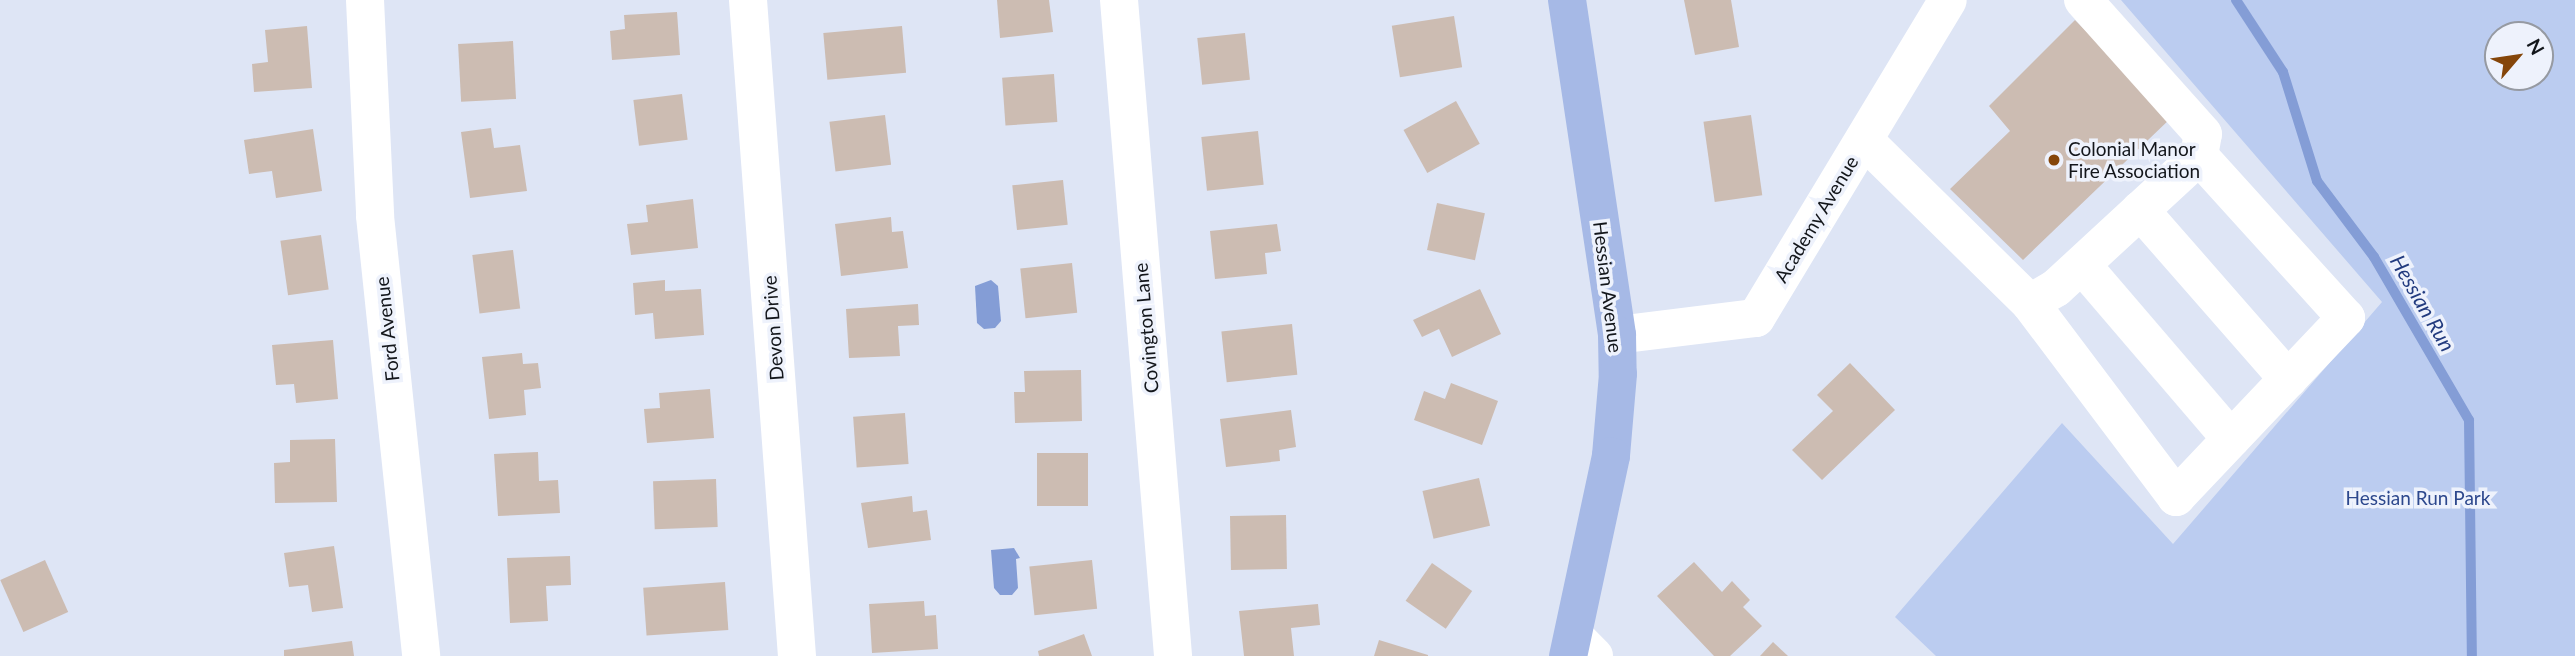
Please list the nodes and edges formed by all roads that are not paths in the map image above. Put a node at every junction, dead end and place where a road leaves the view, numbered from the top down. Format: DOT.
graph roads {
  1 [pos="365,0"];
  2 [pos="748,0"];
  3 [pos="1119,0"];
  4 [pos="1567,0"];
  5 [pos="1948,0"];
  6 [pos="2083,0"];
  7 [pos="1864,140"];
  8 [pos="2199,156"];
  9 [pos="2140,210"];
  10 [pos="2082,265"];
  11 [pos="2030,303"];
  12 [pos="1617,335"];
  13 [pos="2288,379"];
  14 [pos="2231,439"];
  15 [pos="1579,650"];
  16 [pos="421,656"];
  17 [pos="797,656"];
  18 [pos="1173,656"];
  1 -- 16 [label="street, Ford Avenue"];
  2 -- 17 [label="street, Devon Drive"];
  3 -- 18 [label="street, Covington Lane"];
  4 -- 12 [label="main road, Hessian Avenue"];
  5 -- 7 [label="street, Academy Avenue"];
  6 -- 8 [label="street"];
  7 -- 11 [label="street"];
  7 -- 12 [label="street, Academy Avenue"];
  8 -- 9 [label="street"];
  8 -- 13 [label="street"];
  9 -- 10 [label="street"];
  9 -- 13 [label="street"];
  10 -- 11 [label="street"];
  10 -- 14 [label="street"];
  11 -- 14 [label="street"];
  12 -- 15 [label="main road, Hessian Avenue"];
  13 -- 14 [label="street"];
}
